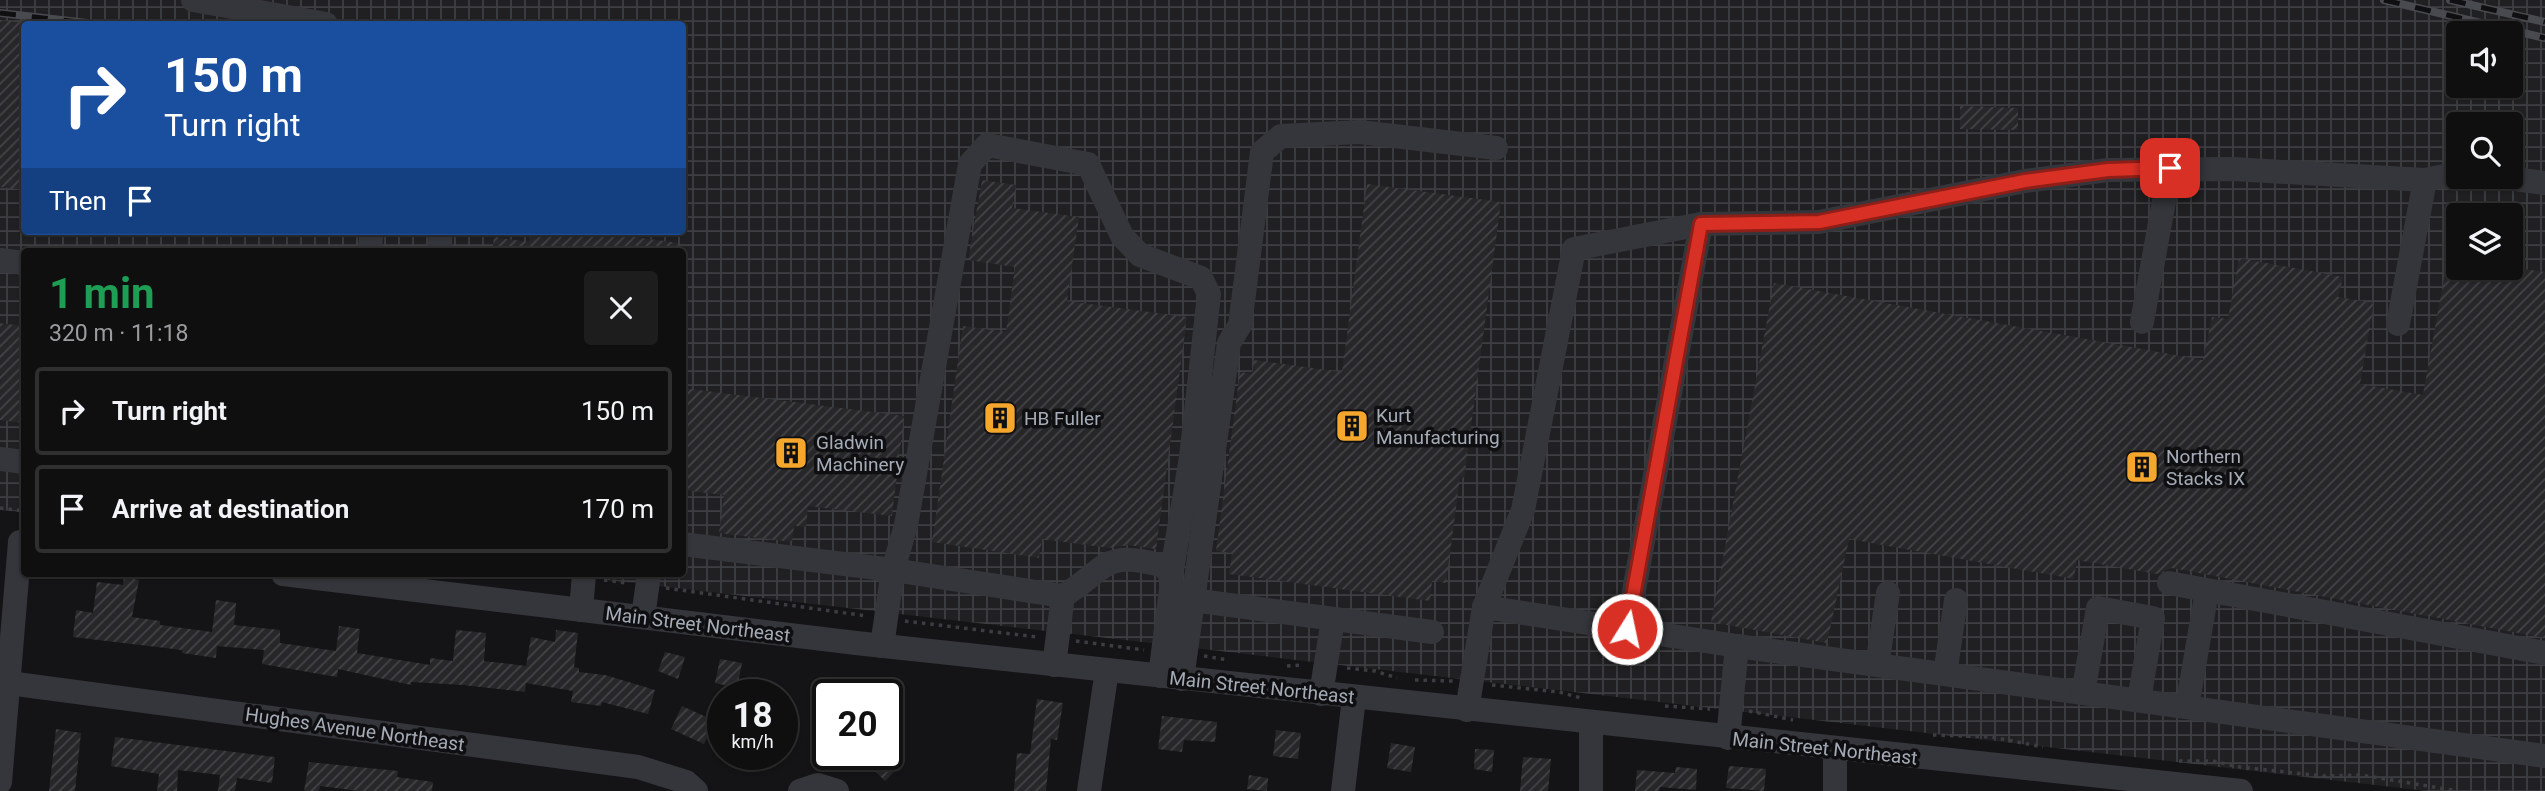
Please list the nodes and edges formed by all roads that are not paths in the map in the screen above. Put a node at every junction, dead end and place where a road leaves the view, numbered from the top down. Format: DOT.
graph roads {
  1 [pos="193,0"];
  2 [pos="309,21"];
  3 [pos="1496,148"];
  4 [pos="2170,168"];
  5 [pos="2446,176"];
  6 [pos="2425,180"];
  7 [pos="2523,180"];
  8 [pos="2545,183"];
  9 [pos="1701,224"];
  10 [pos="0,260"];
  11 [pos="21,263"];
  12 [pos="2142,322"];
  13 [pos="2398,324"];
  14 [pos="0,459"];
  15 [pos="21,462"];
  16 [pos="15,542"];
  17 [pos="686,544"];
  18 [pos="893,570"];
  19 [pos="1171,576"];
  20 [pos="329,577"];
  21 [pos="584,577"];
  22 [pos="648,580"];
  23 [pos="399,581"];
  24 [pos="2169,583"];
  25 [pos="478,586"];
  26 [pos="2207,591"];
  27 [pos="1888,593"];
  28 [pos="1063,596"];
  29 [pos="1192,600"];
  30 [pos="1956,600"];
  31 [pos="1484,607"];
  32 [pos="581,610"];
  33 [pos="643,617"];
  34 [pos="1333,619"];
  35 [pos="1627,629"];
  36 [pos="1432,632"];
  37 [pos="882,646"];
  38 [pos="1737,646"];
  39 [pos="1174,653"];
  40 [pos="2545,653"];
  41 [pos="1054,664"];
  42 [pos="1877,665"];
  43 [pos="1107,670"];
  44 [pos="1945,674"];
  45 [pos="1171,677"];
  46 [pos="9,683"];
  47 [pos="2083,693"];
  48 [pos="1321,694"];
  49 [pos="1354,698"];
  50 [pos="2138,700"];
  51 [pos="2187,706"];
  52 [pos="1467,710"];
  53 [pos="1591,723"];
  54 [pos="1728,738"];
  55 [pos="1835,748"];
  56 [pos="2545,756"];
  57 [pos="0,782"];
  58 [pos="2086,783"];
  59 [pos="2231,790"];
  60 [pos="696,791"];
  61 [pos="800,791"];
  62 [pos="836,791"];
  63 [pos="1089,791"];
  64 [pos="1343,791"];
  65 [pos="1591,791"];
  66 [pos="1835,791"];
  1 -- 2 [label="street"];
  3 -- 29 [label="street"];
  4 -- 6 [label="street"];
  4 -- 9 [label="street"];
  4 -- 12 [label="street"];
  5 -- 6 [label="street"];
  6 -- 13 [label="street"];
  7 -- 8 [label="street"];
  9 -- 31 [label="street"];
  9 -- 35 [label="street"];
  10 -- 11 [label="street"];
  14 -- 15 [label="street"];
  16 -- 46 [label="street"];
  17 -- 18 [label="street"];
  18 -- 19 [label="street"];
  18 -- 28 [label="street"];
  18 -- 37 [label="street"];
  19 -- 28 [label="street"];
  19 -- 39 [label="street"];
  20 -- 23 [label="street, Main Street Northeast"];
  21 -- 32 [label="street"];
  22 -- 33 [label="street"];
  23 -- 25 [label="street, Main Street Northeast"];
  24 -- 26 [label="street"];
  25 -- 32 [label="street, Main Street Northeast"];
  26 -- 40 [label="street"];
  26 -- 51 [label="street"];
  27 -- 42 [label="street"];
  28 -- 41 [label="street"];
  29 -- 34 [label="street"];
  29 -- 39 [label="street"];
  30 -- 44 [label="street"];
  31 -- 35 [label="street"];
  31 -- 52 [label="street"];
  32 -- 33 [label="street, Main Street Northeast"];
  33 -- 37 [label="street, Main Street Northeast"];
  34 -- 36 [label="street"];
  34 -- 48 [label="street"];
  35 -- 38 [label="street"];
  37 -- 41 [label="street, Main Street Northeast"];
  38 -- 42 [label="street"];
  38 -- 54 [label="street"];
  39 -- 45 [label="street"];
  41 -- 43 [label="street, Main Street Northeast"];
  42 -- 44 [label="street"];
  43 -- 45 [label="street, Main Street Northeast"];
  43 -- 63 [label="street"];
  44 -- 47 [label="street"];
  45 -- 48 [label="street, Main Street Northeast"];
  46 -- 57 [label="street"];
  46 -- 60 [label="street, Hughes Avenue Northeast"];
  47 -- 50 [label="street"];
  47 -- 50 [label="street"];
  48 -- 49 [label="street, Main Street Northeast"];
  49 -- 52 [label="street, Main Street Northeast"];
  49 -- 64 [label="street"];
  50 -- 51 [label="street"];
  51 -- 56 [label="street"];
  52 -- 53 [label="street, Main Street Northeast"];
  53 -- 54 [label="street, Main Street Northeast"];
  53 -- 65 [label="street"];
  54 -- 55 [label="street, Main Street Northeast"];
  55 -- 58 [label="street, Main Street Northeast"];
  55 -- 66 [label="street"];
  58 -- 59 [label="street, Main Street Northeast"];
  61 -- 62 [label="street"];
}
